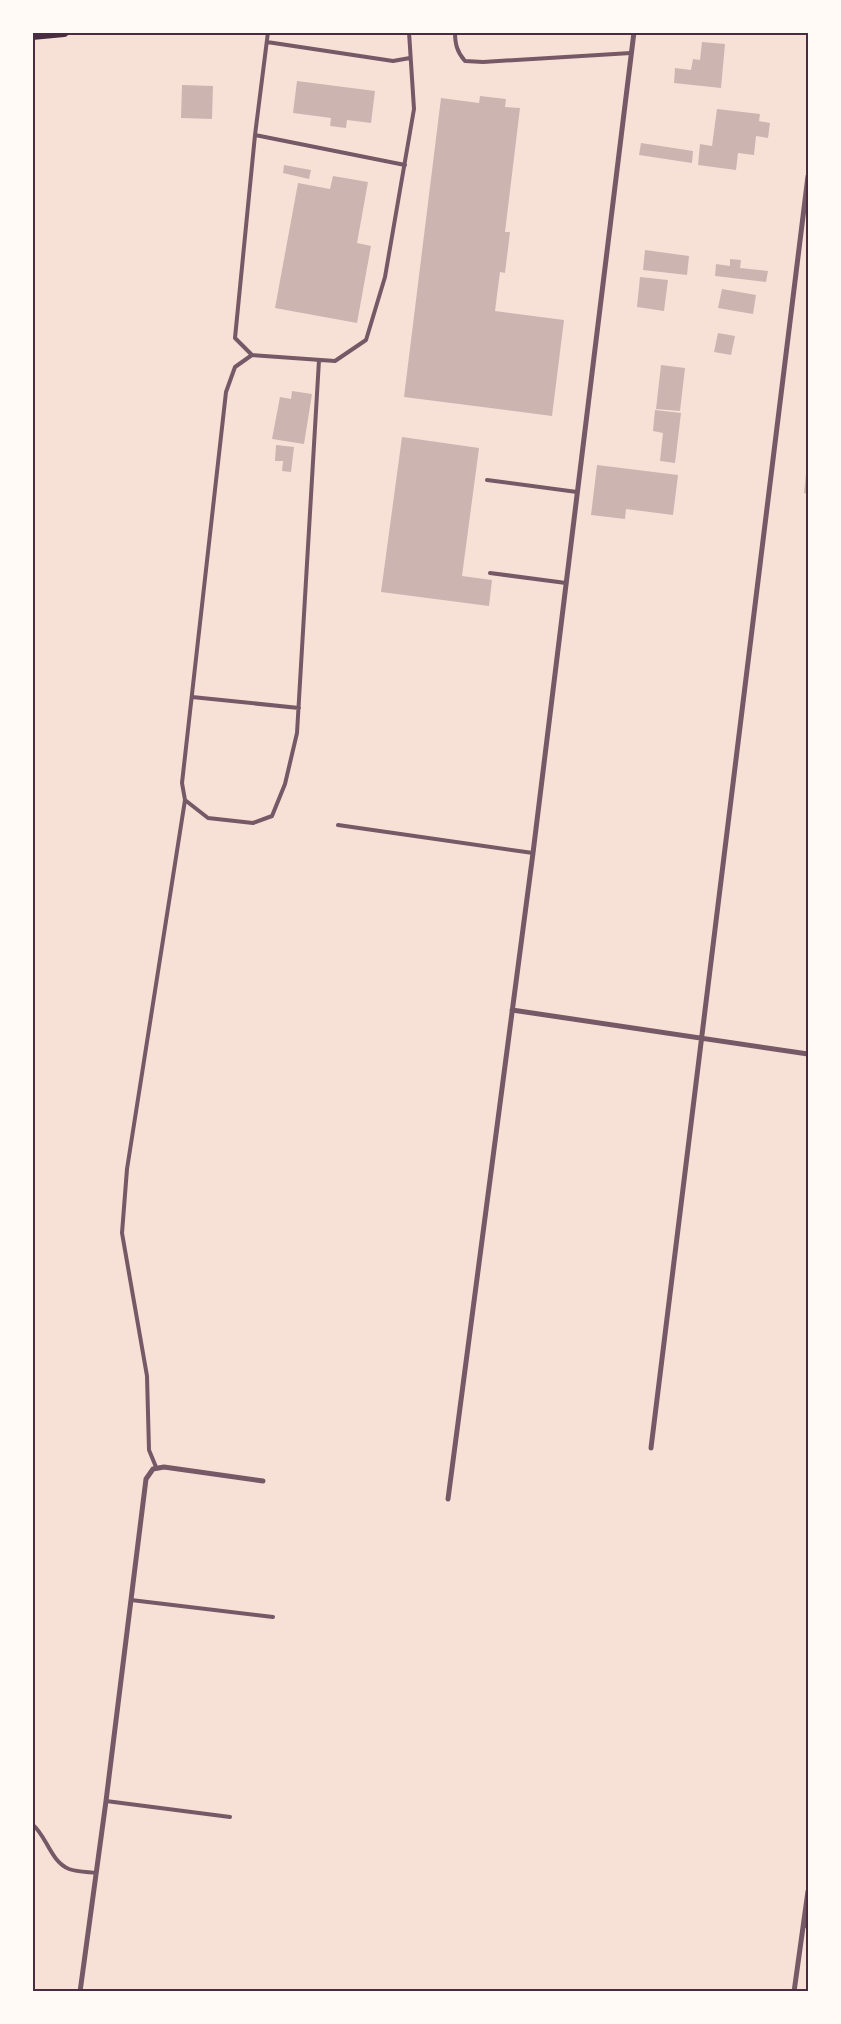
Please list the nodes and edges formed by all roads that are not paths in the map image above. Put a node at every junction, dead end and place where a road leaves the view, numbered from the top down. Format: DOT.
graph roads {
  1 [pos="64,32"];
  2 [pos="268,32"];
  3 [pos="409,32"];
  4 [pos="455,32"];
  5 [pos="634,32"];
  6 [pos="32,35"];
  7 [pos="267,42"];
  8 [pos="631,53"];
  9 [pos="410,58"];
  10 [pos="255,135"];
  11 [pos="405,165"];
  12 [pos="808,176"];
  13 [pos="252,355"];
  14 [pos="319,360"];
  15 [pos="487,480"];
  16 [pos="577,492"];
  17 [pos="490,573"];
  18 [pos="566,583"];
  19 [pos="192,696"];
  20 [pos="299,708"];
  21 [pos="185,800"];
  22 [pos="338,825"];
  23 [pos="533,852"];
  24 [pos="512,1010"];
  25 [pos="703,1038"];
  26 [pos="808,1054"];
  27 [pos="651,1448"];
  28 [pos="156,1467"];
  29 [pos="263,1481"];
  30 [pos="448,1499"];
  31 [pos="131,1600"];
  32 [pos="273,1617"];
  33 [pos="106,1801"];
  34 [pos="230,1816"];
  35 [pos="32,1824"];
  36 [pos="96,1873"];
  37 [pos="808,1891"];
  38 [pos="806,1926"];
  39 [pos="80,1992"];
  40 [pos="794,1992"];
  1 -- 6 [label="main road"];
  2 -- 7 [label="lane"];
  3 -- 9 [label="lane"];
  4 -- 8 [label="lane"];
  5 -- 8 [label="street"];
  7 -- 9 [label="lane"];
  7 -- 10 [label="lane"];
  8 -- 16 [label="street"];
  9 -- 11 [label="lane"];
  10 -- 11 [label="lane"];
  10 -- 13 [label="lane"];
  11 -- 14 [label="lane"];
  12 -- 25 [label="street"];
  13 -- 14 [label="lane"];
  13 -- 19 [label="lane"];
  14 -- 20 [label="lane"];
  15 -- 16 [label="lane"];
  16 -- 18 [label="street"];
  17 -- 18 [label="lane"];
  18 -- 23 [label="street"];
  19 -- 20 [label="lane"];
  19 -- 21 [label="lane"];
  20 -- 21 [label="lane"];
  21 -- 28 [label="lane"];
  22 -- 23 [label="lane"];
  23 -- 24 [label="street"];
  24 -- 25 [label="street"];
  24 -- 30 [label="street"];
  25 -- 26 [label="street"];
  25 -- 27 [label="street"];
  28 -- 29 [label="street"];
  28 -- 31 [label="street"];
  31 -- 32 [label="lane"];
  31 -- 33 [label="street"];
  33 -- 34 [label="lane"];
  33 -- 36 [label="street"];
  35 -- 36 [label="lane"];
  36 -- 39 [label="street"];
  37 -- 38 [label="street"];
  38 -- 40 [label="street"];
}
